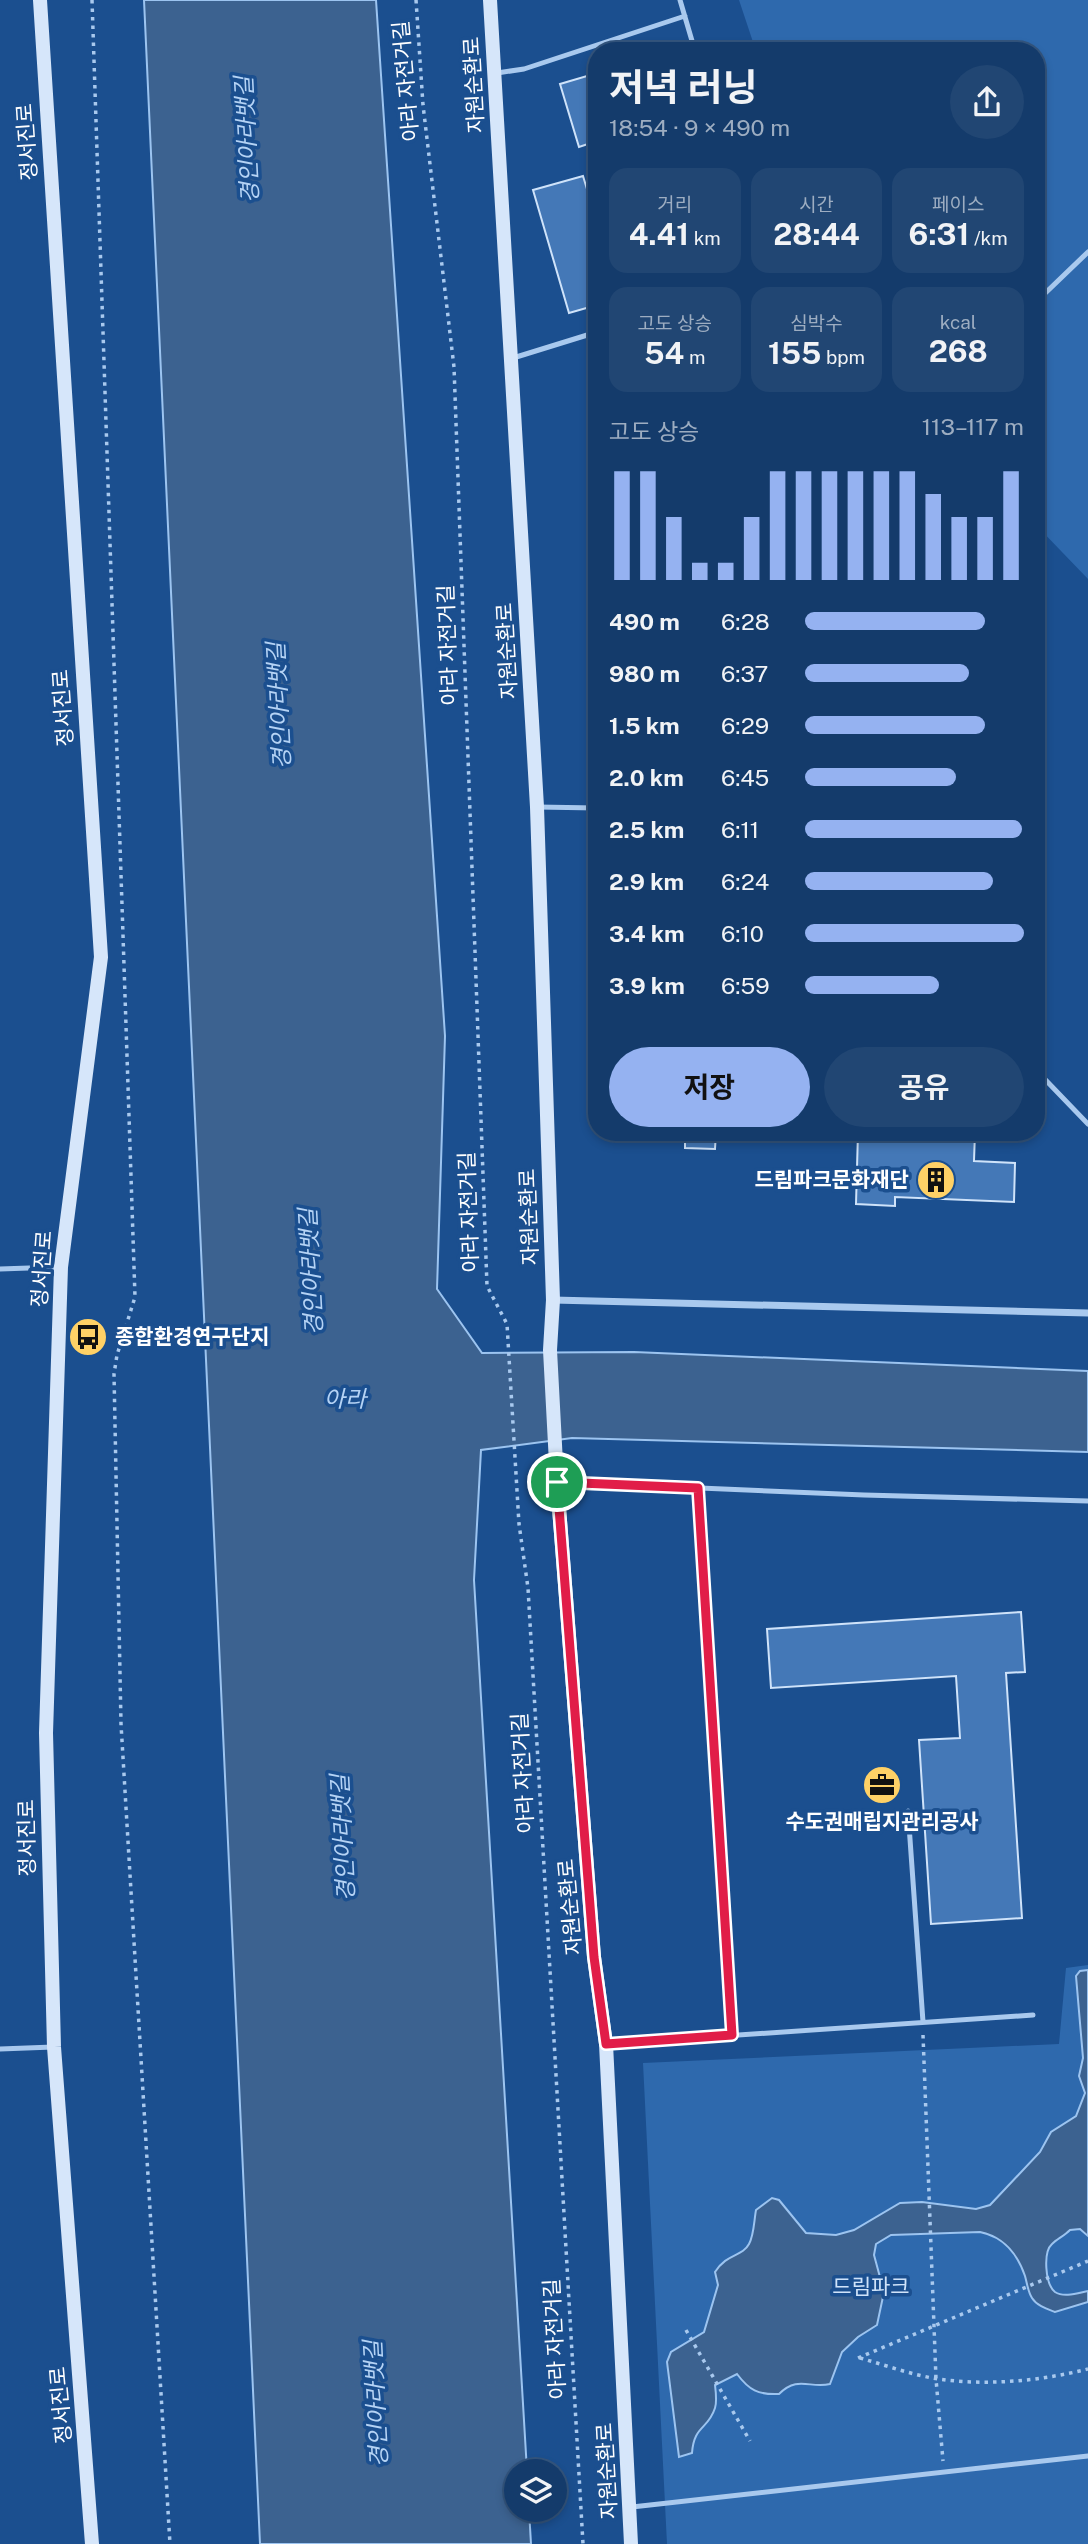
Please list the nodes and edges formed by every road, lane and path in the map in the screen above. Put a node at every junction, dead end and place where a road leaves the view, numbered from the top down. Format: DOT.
graph roads {
  1 [pos="40,0"];
  2 [pos="92,0"];
  3 [pos="416,0"];
  4 [pos="490,0"];
  5 [pos="680,0"];
  6 [pos="685,16"];
  7 [pos="606,42"];
  8 [pos="692,42"];
  9 [pos="588,48"];
  10 [pos="494,73"];
  11 [pos="1088,252"];
  12 [pos="1045,293"];
  13 [pos="588,335"];
  14 [pos="512,359"];
  15 [pos="537,807"];
  16 [pos="588,808"];
  17 [pos="1045,1079"];
  18 [pos="1088,1124"];
  19 [pos="61,1267"];
  20 [pos="0,1269"];
  21 [pos="553,1300"];
  22 [pos="1088,1313"];
  23 [pos="557,1482"];
  24 [pos="698,1488"];
  25 [pos="1088,1501"];
  26 [pos="908,1811"];
  27 [pos="1033,2015"];
  28 [pos="923,2022"];
  29 [pos="732,2035"];
  30 [pos="606,2044"];
  31 [pos="54,2047"];
  32 [pos="0,2049"];
  33 [pos="1088,2261"];
  34 [pos="934,2326"];
  35 [pos="686,2330"];
  36 [pos="1088,2369"];
  37 [pos="936,2379"];
  38 [pos="750,2441"];
  39 [pos="1088,2456"];
  40 [pos="944,2472"];
  41 [pos="630,2508"];
  42 [pos="92,2544"];
  43 [pos="170,2544"];
  44 [pos="583,2544"];
  45 [pos="632,2544"];
  1 -- 19 [label="main road, 정서진로"];
  2 -- 43 [label="path"];
  3 -- 44 [label="path, 아라 자전거길"];
  4 -- 10 [label="main road, 자원순환로"];
  5 -- 6 [label="lane"];
  6 -- 7 [label="lane"];
  6 -- 8 [label="lane"];
  9 -- 10 [label="lane"];
  10 -- 14 [label="main road, 자원순환로"];
  11 -- 12 [label="lane"];
  13 -- 14 [label="lane"];
  14 -- 15 [label="main road, 자원순환로"];
  15 -- 16 [label="lane"];
  15 -- 21 [label="main road, 자원순환로"];
  17 -- 18 [label="lane"];
  19 -- 20 [label="lane"];
  19 -- 31 [label="main road, 정서진로"];
  21 -- 22 [label="street"];
  21 -- 23 [label="main road, 자원순환로"];
  23 -- 24 [label="lane"];
  23 -- 30 [label="main road, 자원순환로"];
  24 -- 25 [label="lane"];
  24 -- 29 [label="lane"];
  26 -- 28 [label="lane"];
  27 -- 28 [label="lane"];
  28 -- 29 [label="lane"];
  28 -- 34 [label="path"];
  29 -- 30 [label="lane"];
  30 -- 41 [label="main road, 자원순환로"];
  31 -- 32 [label="lane"];
  31 -- 42 [label="main road, 정서진로"];
  33 -- 34 [label="path"];
  34 -- 37 [label="path"];
  34 -- 37 [label="path"];
  35 -- 38 [label="path"];
  36 -- 37 [label="path"];
  37 -- 40 [label="path"];
  39 -- 40 [label="lane"];
  40 -- 41 [label="lane"];
  41 -- 45 [label="main road, 자원순환로"];
}
